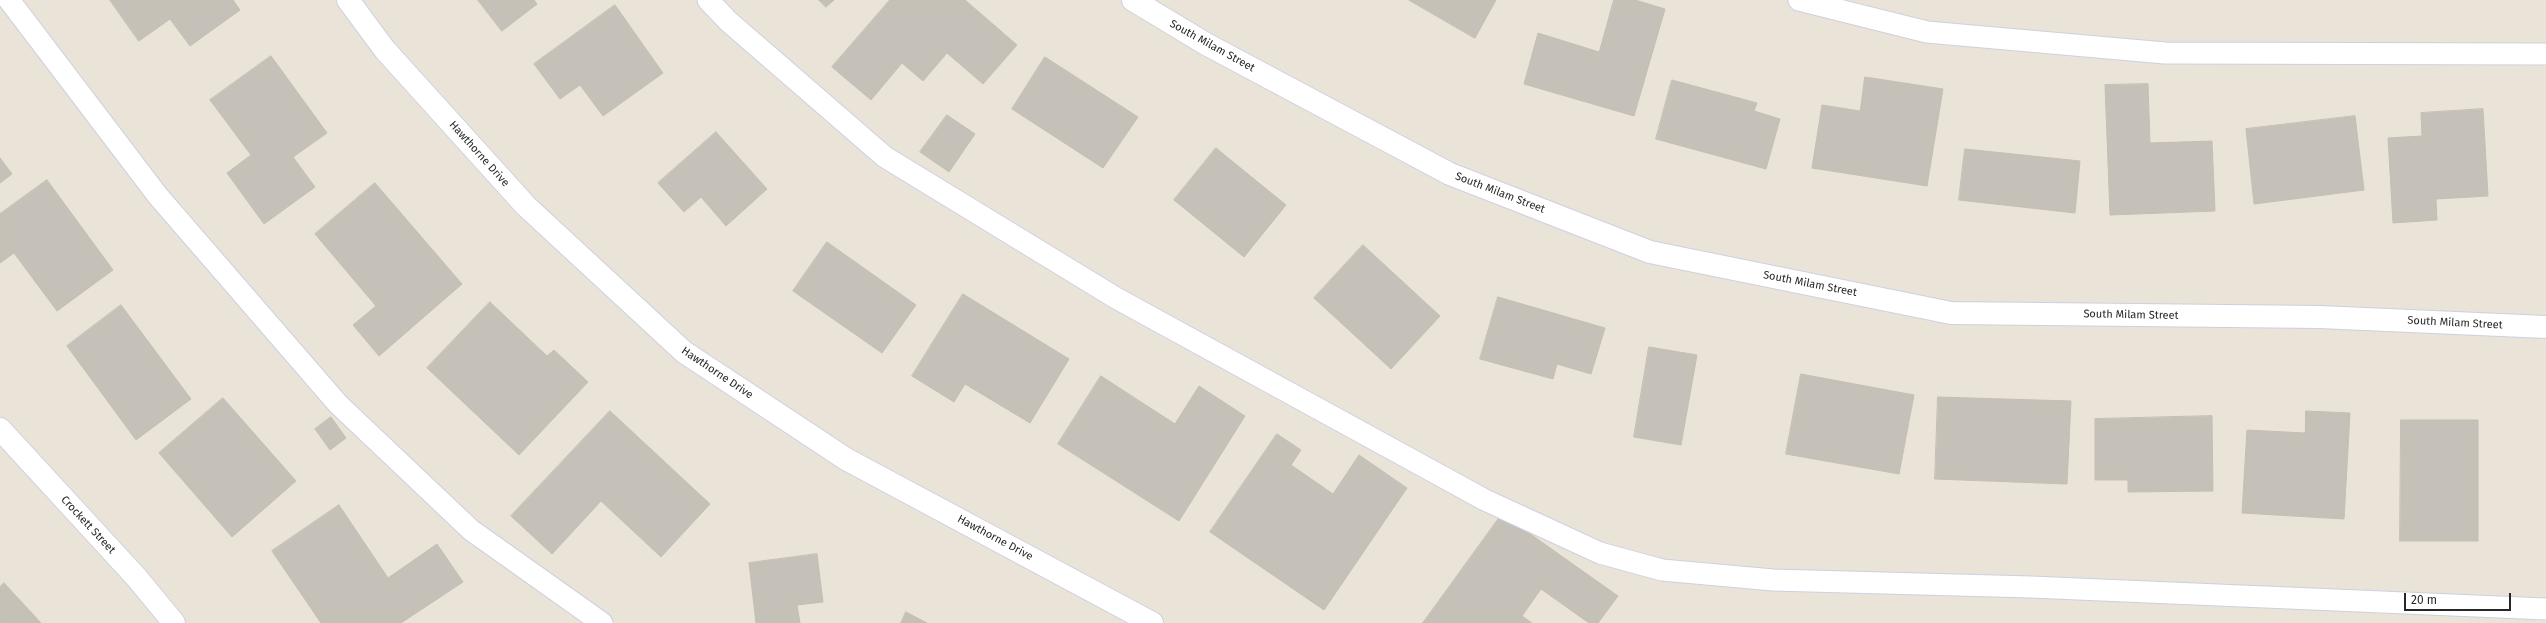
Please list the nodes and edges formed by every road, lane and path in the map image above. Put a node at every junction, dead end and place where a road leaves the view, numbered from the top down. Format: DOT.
graph roads {
  1 [pos="9,0"];
  2 [pos="348,0"];
  3 [pos="708,0"];
  4 [pos="1133,0"];
  5 [pos="1799,0"];
  6 [pos="2546,54"];
  7 [pos="2546,327"];
  8 [pos="0,429"];
  9 [pos="2546,609"];
  10 [pos="174,623"];
  11 [pos="602,623"];
  12 [pos="1152,623"];
  1 -- 11 [label="lane"];
  2 -- 12 [label="street, Hawthorne Drive"];
  3 -- 9 [label="lane"];
  4 -- 7 [label="street, South Milam Street"];
  5 -- 6 [label="lane"];
  8 -- 10 [label="street, Crockett Street"];
}
